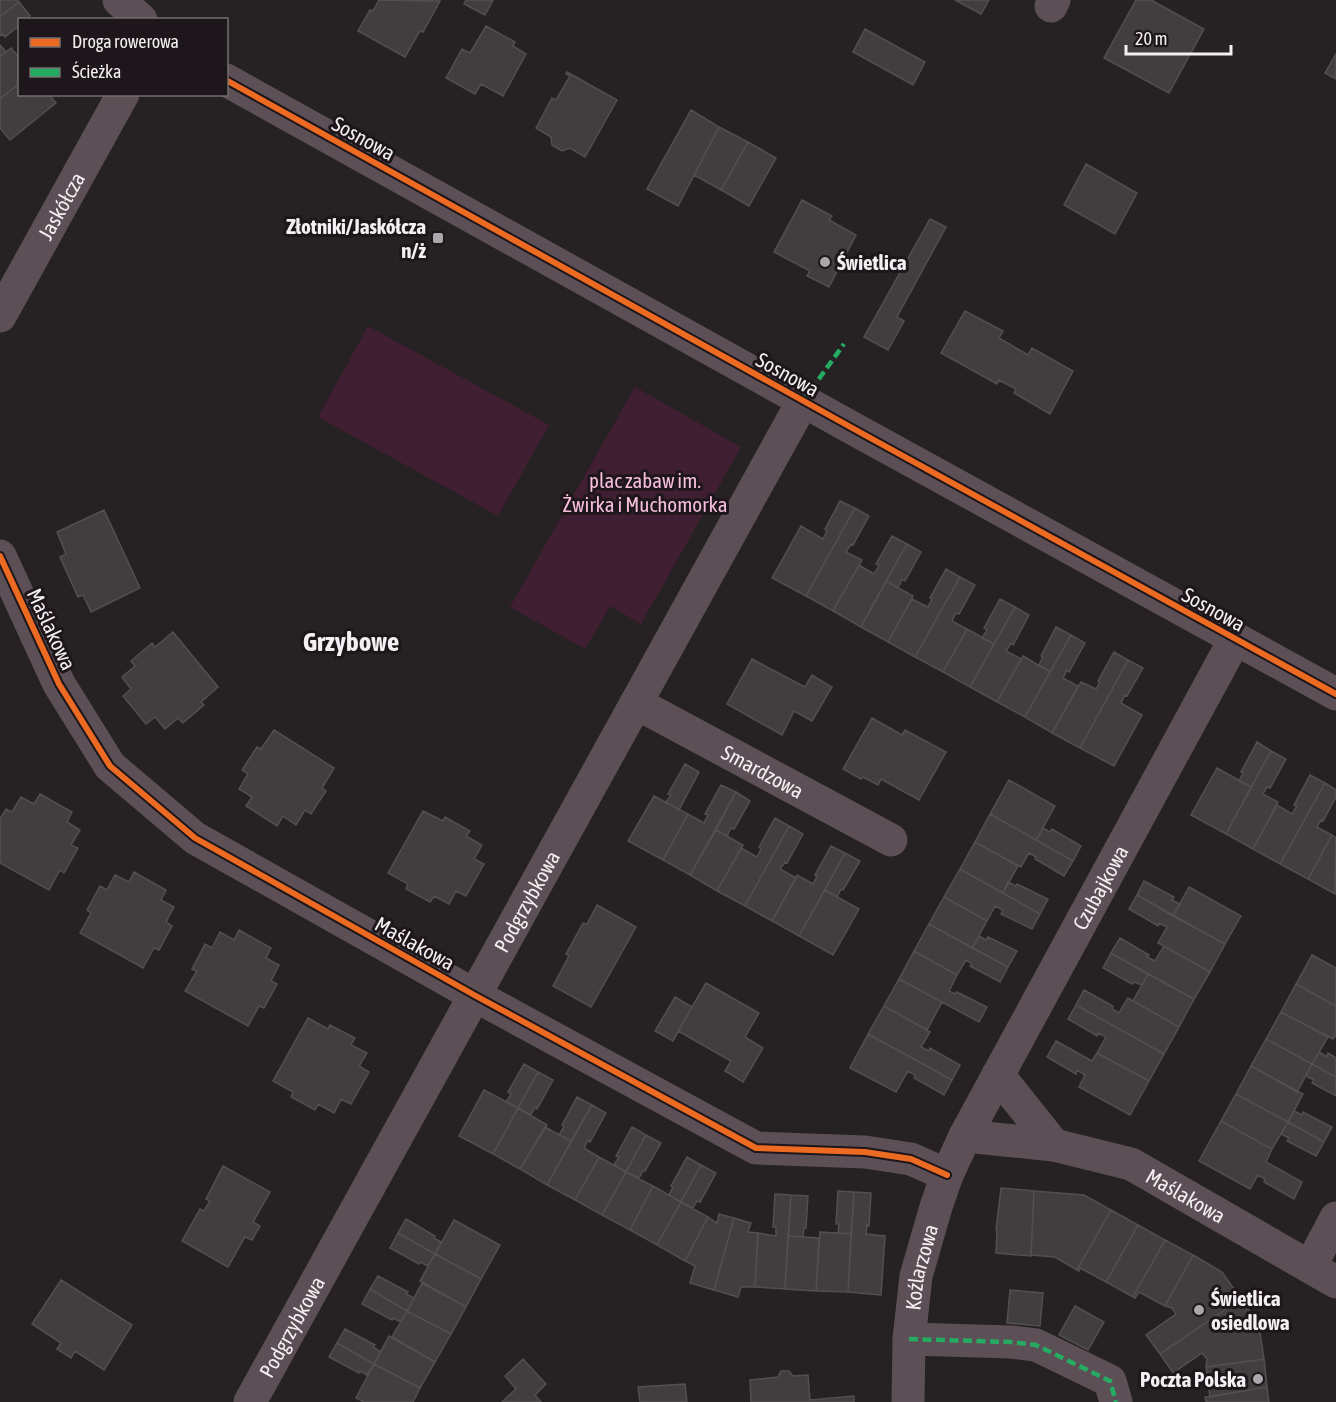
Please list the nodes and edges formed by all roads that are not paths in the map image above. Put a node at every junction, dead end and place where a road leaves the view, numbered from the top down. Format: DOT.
graph roads {
  1 [pos="119,0"];
  2 [pos="139,18"];
  3 [pos="228,81"];
  4 [pos="122,96"];
  5 [pos="0,316"];
  6 [pos="803,401"];
  7 [pos="0,556"];
  8 [pos="1235,639"];
  9 [pos="1336,694"];
  10 [pos="636,703"];
  11 [pos="891,840"];
  12 [pos="476,996"];
  13 [pos="998,1075"];
  14 [pos="965,1136"];
  15 [pos="1054,1145"];
  16 [pos="947,1175"];
  17 [pos="1336,1218"];
  18 [pos="1323,1274"];
  19 [pos="909,1339"];
  20 [pos="250,1402"];
  21 [pos="908,1402"];
  22 [pos="1116,1402"];
  1 -- 2 [label="street"];
  3 -- 6 [label="street, Sosnowa"];
  4 -- 5 [label="street, Jaskółcza"];
  6 -- 8 [label="street, Sosnowa"];
  6 -- 10 [label="street, Podgrzybkowa"];
  7 -- 12 [label="street, Maślakowa"];
  8 -- 9 [label="street, Sosnowa"];
  8 -- 13 [label="street, Czubajkowa"];
  10 -- 11 [label="street, Smardzowa"];
  10 -- 12 [label="street, Podgrzybkowa"];
  12 -- 16 [label="street, Maślakowa"];
  12 -- 20 [label="street, Podgrzybkowa"];
  13 -- 14 [label="street, Czubajkowa"];
  13 -- 15 [label="street"];
  14 -- 15 [label="street, Maślakowa"];
  14 -- 16 [label="street, Koźlarzowa"];
  15 -- 18 [label="street, Maślakowa"];
  16 -- 19 [label="street, Koźlarzowa"];
  17 -- 18 [label="street"];
  19 -- 21 [label="street, Koźlarzowa"];
  19 -- 22 [label="street"];
}
